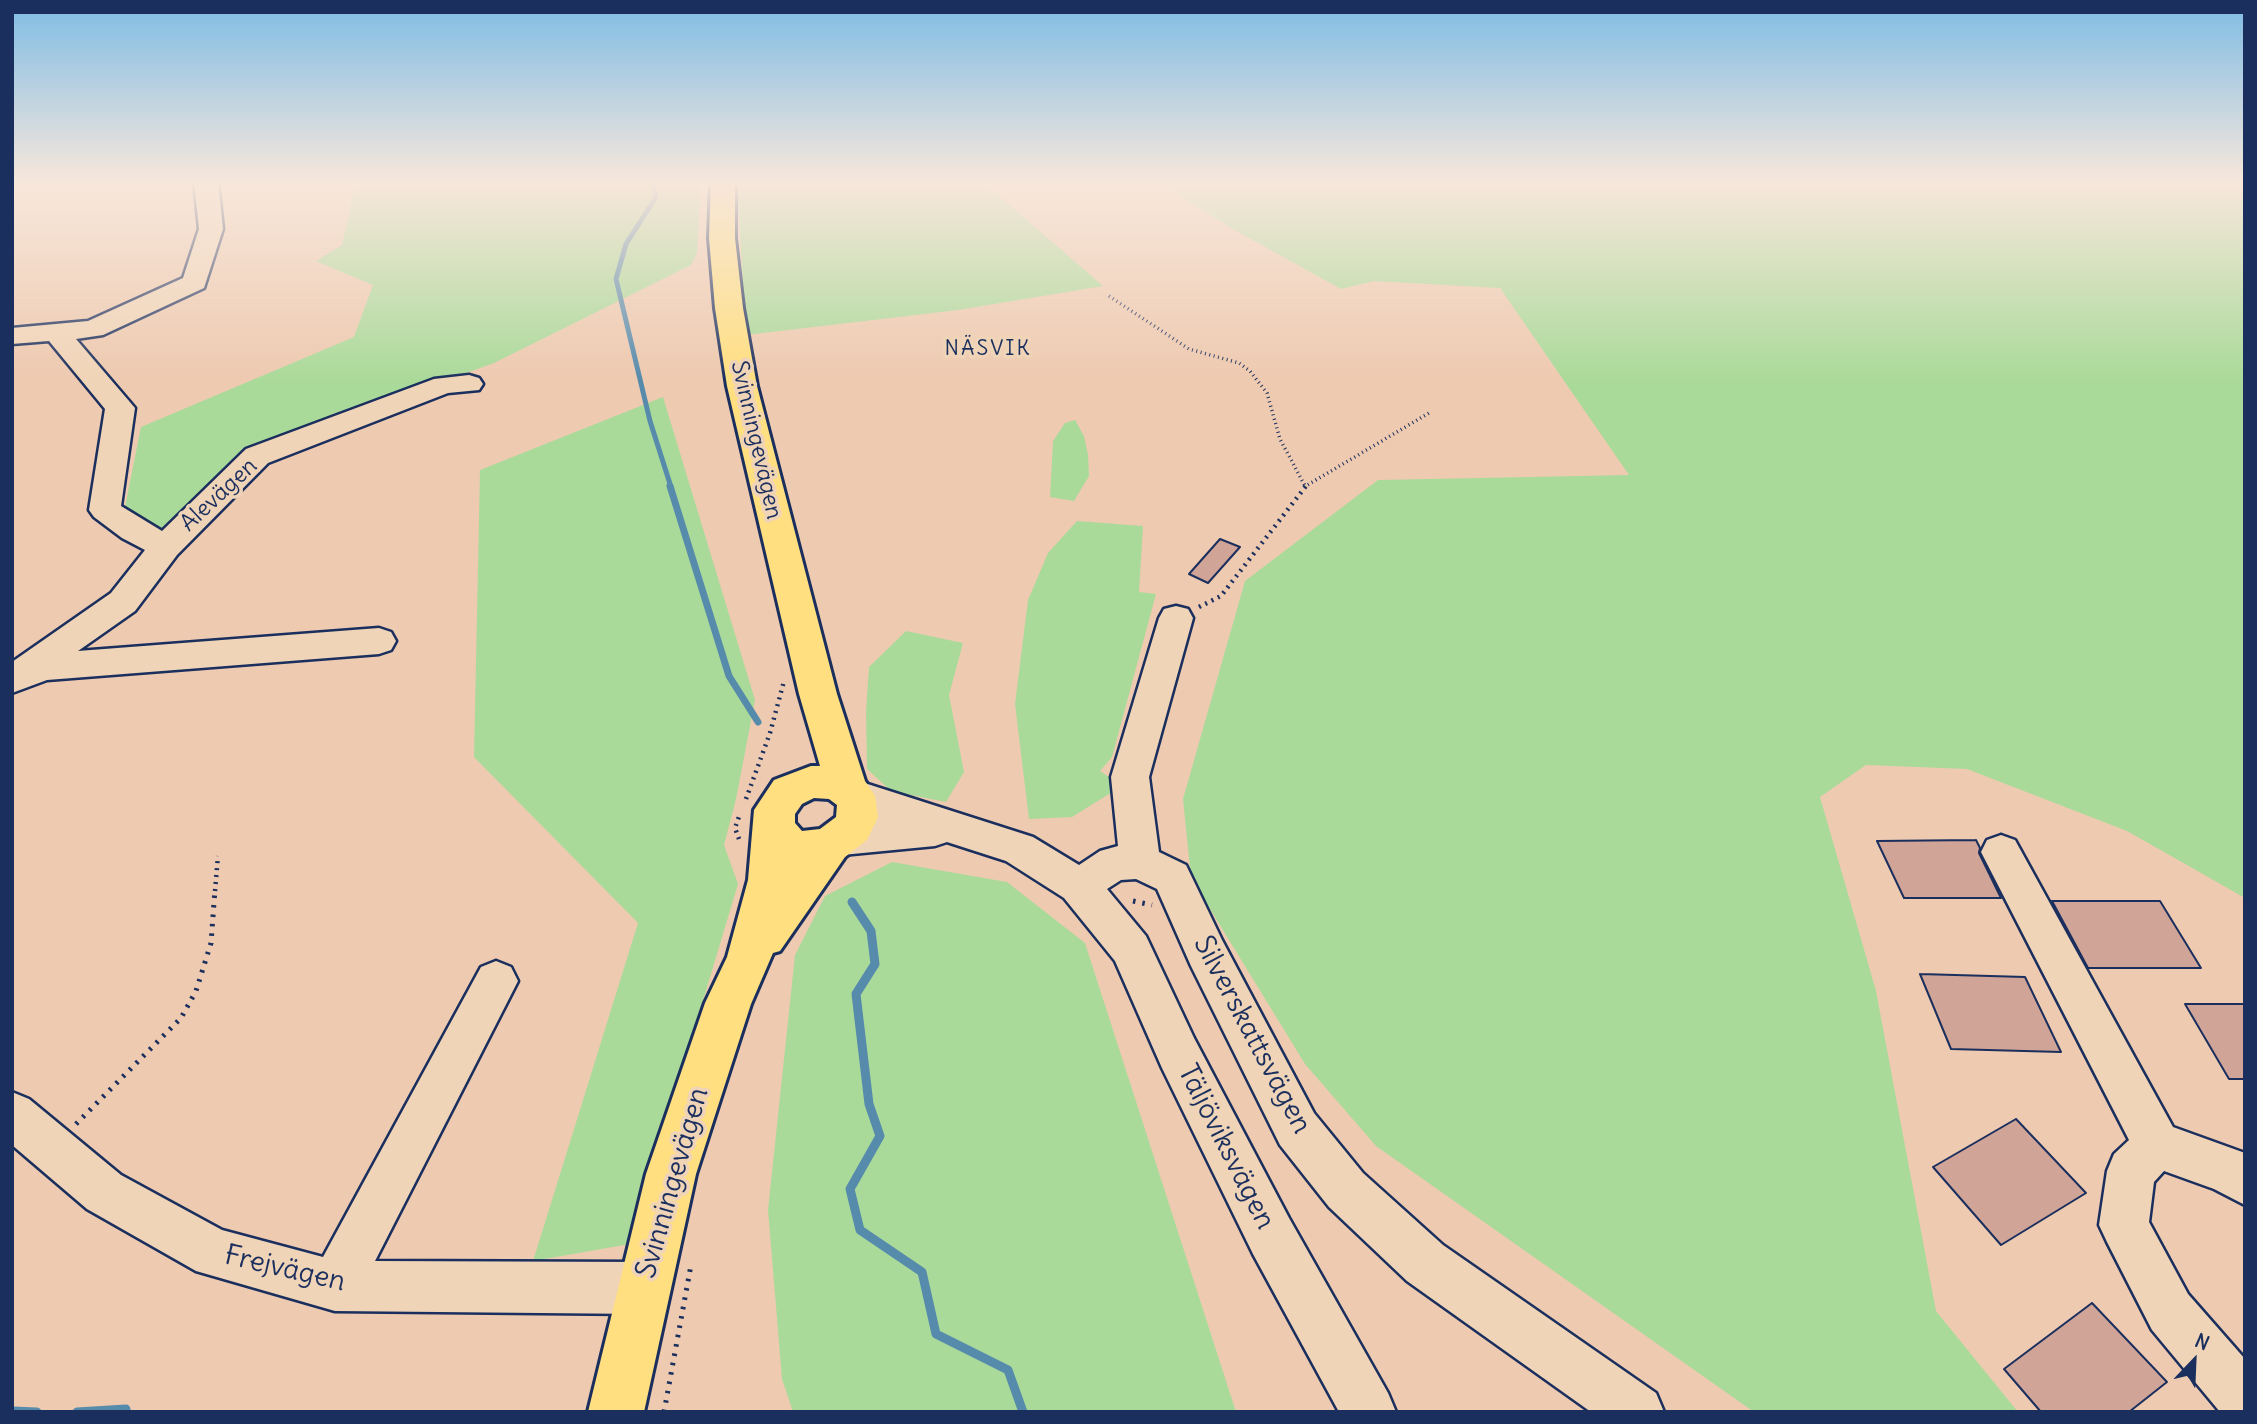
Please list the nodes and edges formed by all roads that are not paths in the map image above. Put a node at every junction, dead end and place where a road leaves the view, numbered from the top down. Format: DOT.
graph roads {
  1 [pos="205,247"];
  2 [pos="723,247"];
  3 [pos="57,333"];
  4 [pos="12,336"];
  5 [pos="469,384"];
  6 [pos="165,547"];
  7 [pos="1176,618"];
  8 [pos="379,641"];
  9 [pos="18,676"];
  10 [pos="801,686"];
  11 [pos="851,792"];
  12 [pos="781,811"];
  13 [pos="950,829"];
  14 [pos="836,842"];
  15 [pos="2001,852"];
  16 [pos="1140,862"];
  17 [pos="1079,886"];
  18 [pos="749,959"];
  19 [pos="496,981"];
  20 [pos="12,1115"];
  21 [pos="2157,1145"];
  22 [pos="2245,1181"];
  23 [pos="335,1286"];
  24 [pos="643,1288"];
  25 [pos="2245,1400"];
  26 [pos="616,1412"];
  27 [pos="1369,1412"];
  28 [pos="1637,1412"];
  1 -- 3 [label="street"];
  2 -- 10 [label="main road, Svinningevägen"];
  3 -- 4 [label="street"];
  3 -- 6 [label="street"];
  5 -- 6 [label="street, Alevägen"];
  6 -- 9 [label="street, Alevägen"];
  7 -- 16 [label="street"];
  8 -- 9 [label="street"];
  10 -- 11 [label="main road, Svinningevägen"];
  10 -- 12 [label="main road, Svinningevägen"];
  11 -- 12 [label="main road"];
  11 -- 13 [label="street"];
  11 -- 14 [label="main road, Svinningevägen"];
  12 -- 14 [label="main road"];
  12 -- 18 [label="main road, Svinningevägen"];
  13 -- 14 [label="street"];
  13 -- 17 [label="street"];
  14 -- 18 [label="main road, Svinningevägen"];
  15 -- 21 [label="street"];
  16 -- 17 [label="street"];
  16 -- 28 [label="street, Silverskattsvägen"];
  17 -- 27 [label="street, Täljöviksvägen"];
  18 -- 24 [label="main road, Svinningevägen"];
  19 -- 23 [label="street"];
  20 -- 23 [label="street, Frejvägen"];
  21 -- 22 [label="street"];
  21 -- 25 [label="street"];
  23 -- 24 [label="street, Frejvägen"];
  24 -- 26 [label="main road, Svinningevägen"];
}
